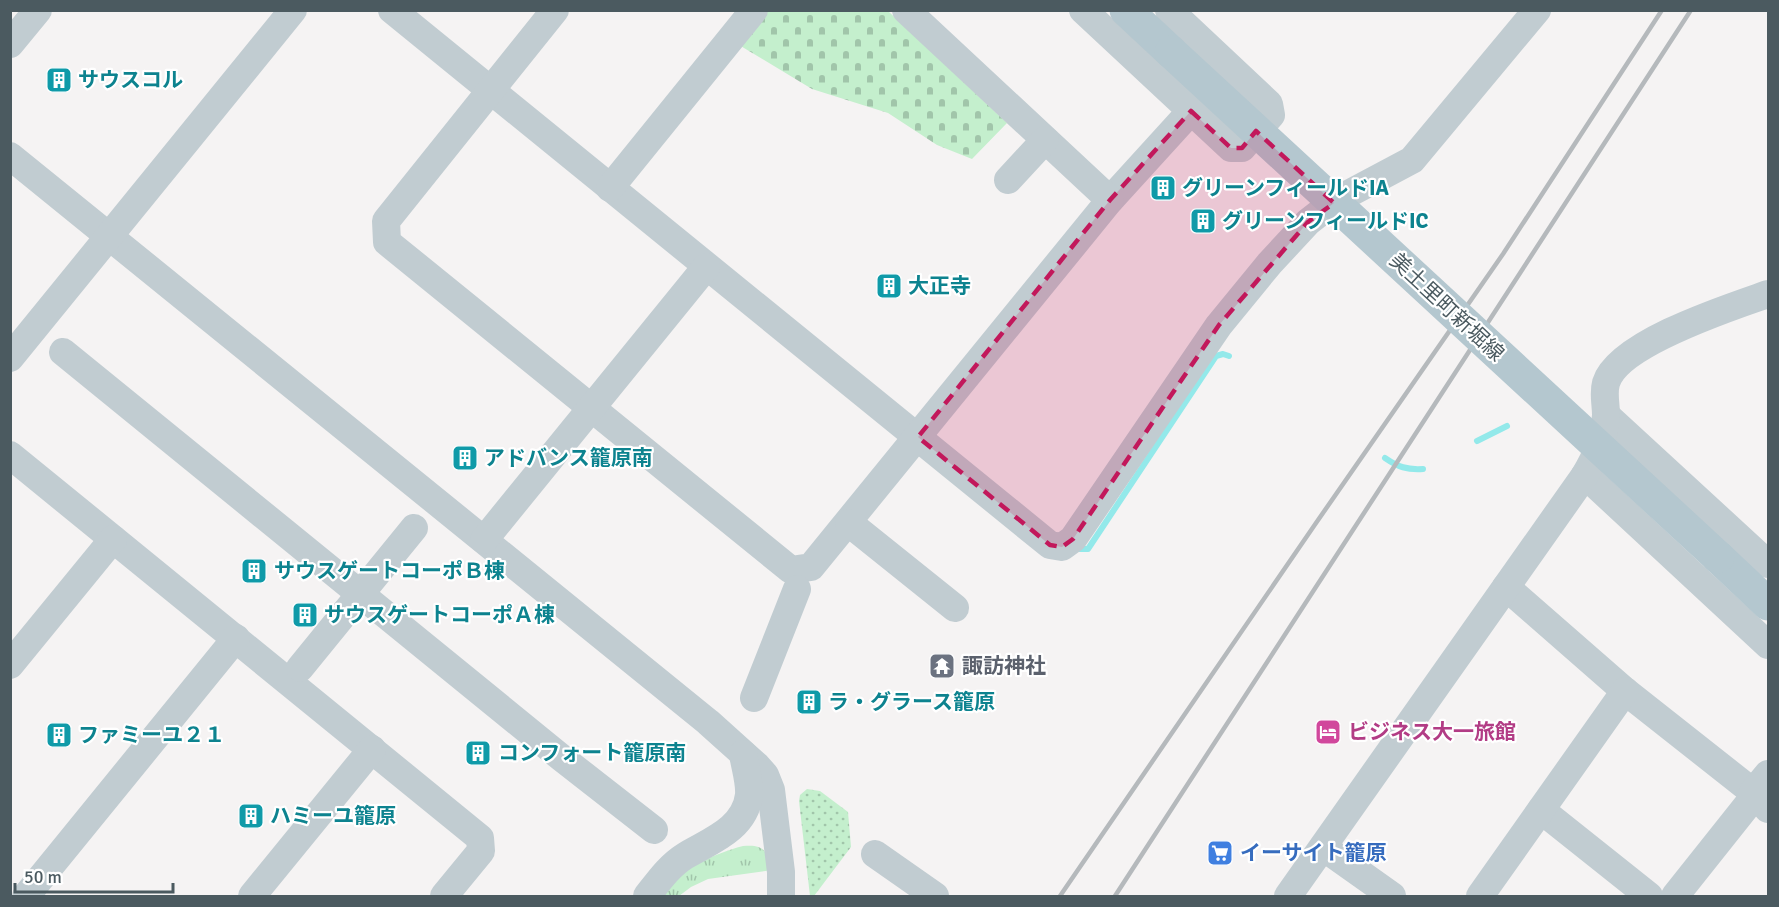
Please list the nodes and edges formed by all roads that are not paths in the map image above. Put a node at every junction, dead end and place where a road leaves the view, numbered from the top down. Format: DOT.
graph roads {
  1 [pos="38,10"];
  2 [pos="293,10"];
  3 [pos="392,10"];
  4 [pos="555,10"];
  5 [pos="754,10"];
  6 [pos="906,10"];
  7 [pos="1083,10"];
  8 [pos="1126,10"];
  9 [pos="1169,10"];
  10 [pos="1537,10"];
  11 [pos="10,44"];
  12 [pos="490,91"];
  13 [pos="1191,111"];
  14 [pos="1258,129"];
  15 [pos="1045,140"];
  16 [pos="10,156"];
  17 [pos="1008,180"];
  18 [pos="610,188"];
  19 [pos="1110,200"];
  20 [pos="1335,201"];
  21 [pos="108,236"];
  22 [pos="706,267"];
  23 [pos="1768,293"];
  24 [pos="63,352"];
  25 [pos="10,358"];
  26 [pos="591,408"];
  27 [pos="1606,415"];
  28 [pos="918,437"];
  29 [pos="10,455"];
  30 [pos="1585,475"];
  31 [pos="849,523"];
  32 [pos="414,528"];
  33 [pos="113,538"];
  34 [pos="484,540"];
  35 [pos="1768,564"];
  36 [pos="1506,587"];
  37 [pos="797,589"];
  38 [pos="361,593"];
  39 [pos="1768,604"];
  40 [pos="955,608"];
  41 [pos="236,638"];
  42 [pos="1768,645"];
  43 [pos="10,665"];
  44 [pos="300,668"];
  45 [pos="1625,691"];
  46 [pos="754,698"];
  47 [pos="372,749"];
  48 [pos="743,754"];
  49 [pos="1763,792"];
  50 [pos="1541,810"];
  51 [pos="654,830"];
  52 [pos="1323,847"];
  53 [pos="875,854"];
  54 [pos="26,897"];
  55 [pos="252,897"];
  56 [pos="444,897"];
  57 [pos="647,897"];
  58 [pos="781,897"];
  59 [pos="935,897"];
  60 [pos="1288,897"];
  61 [pos="1392,897"];
  62 [pos="1480,897"];
  63 [pos="1649,897"];
  64 [pos="1675,897"];
  1 -- 11 [label="street"];
  2 -- 21 [label="street"];
  3 -- 12 [label="street"];
  4 -- 12 [label="street"];
  5 -- 18 [label="street"];
  6 -- 15 [label="street"];
  7 -- 13 [label="street"];
  8 -- 39 [label="main road, 美土里町新堀線, bridge"];
  9 -- 14 [label="street"];
  10 -- 20 [label="street"];
  12 -- 18 [label="street"];
  12 -- 26 [label="street"];
  13 -- 14 [label="street"];
  13 -- 19 [label="street"];
  14 -- 20 [label="street"];
  15 -- 17 [label="street"];
  15 -- 19 [label="street"];
  16 -- 21 [label="street"];
  18 -- 22 [label="street"];
  19 -- 28 [label="street"];
  20 -- 28 [label="street"];
  21 -- 25 [label="street"];
  21 -- 34 [label="street"];
  22 -- 26 [label="street"];
  22 -- 28 [label="street"];
  23 -- 27 [label="street"];
  24 -- 38 [label="street"];
  26 -- 31 [label="street"];
  26 -- 34 [label="street"];
  27 -- 30 [label="street"];
  27 -- 35 [label="street"];
  28 -- 31 [label="street"];
  29 -- 33 [label="street"];
  30 -- 36 [label="street"];
  30 -- 42 [label="street"];
  31 -- 40 [label="street"];
  32 -- 38 [label="street"];
  33 -- 41 [label="street"];
  33 -- 43 [label="street"];
  34 -- 48 [label="street"];
  36 -- 45 [label="street"];
  36 -- 52 [label="street"];
  37 -- 46 [label="street"];
  38 -- 44 [label="street"];
  38 -- 51 [label="street"];
  41 -- 47 [label="street"];
  41 -- 54 [label="street"];
  45 -- 49 [label="street"];
  45 -- 50 [label="street"];
  47 -- 55 [label="street"];
  47 -- 56 [label="street"];
  48 -- 57 [label="street"];
  48 -- 58 [label="street"];
  49 -- 64 [label="street"];
  50 -- 62 [label="street"];
  50 -- 63 [label="street"];
  52 -- 60 [label="street"];
  52 -- 61 [label="street"];
  53 -- 59 [label="street"];
}
